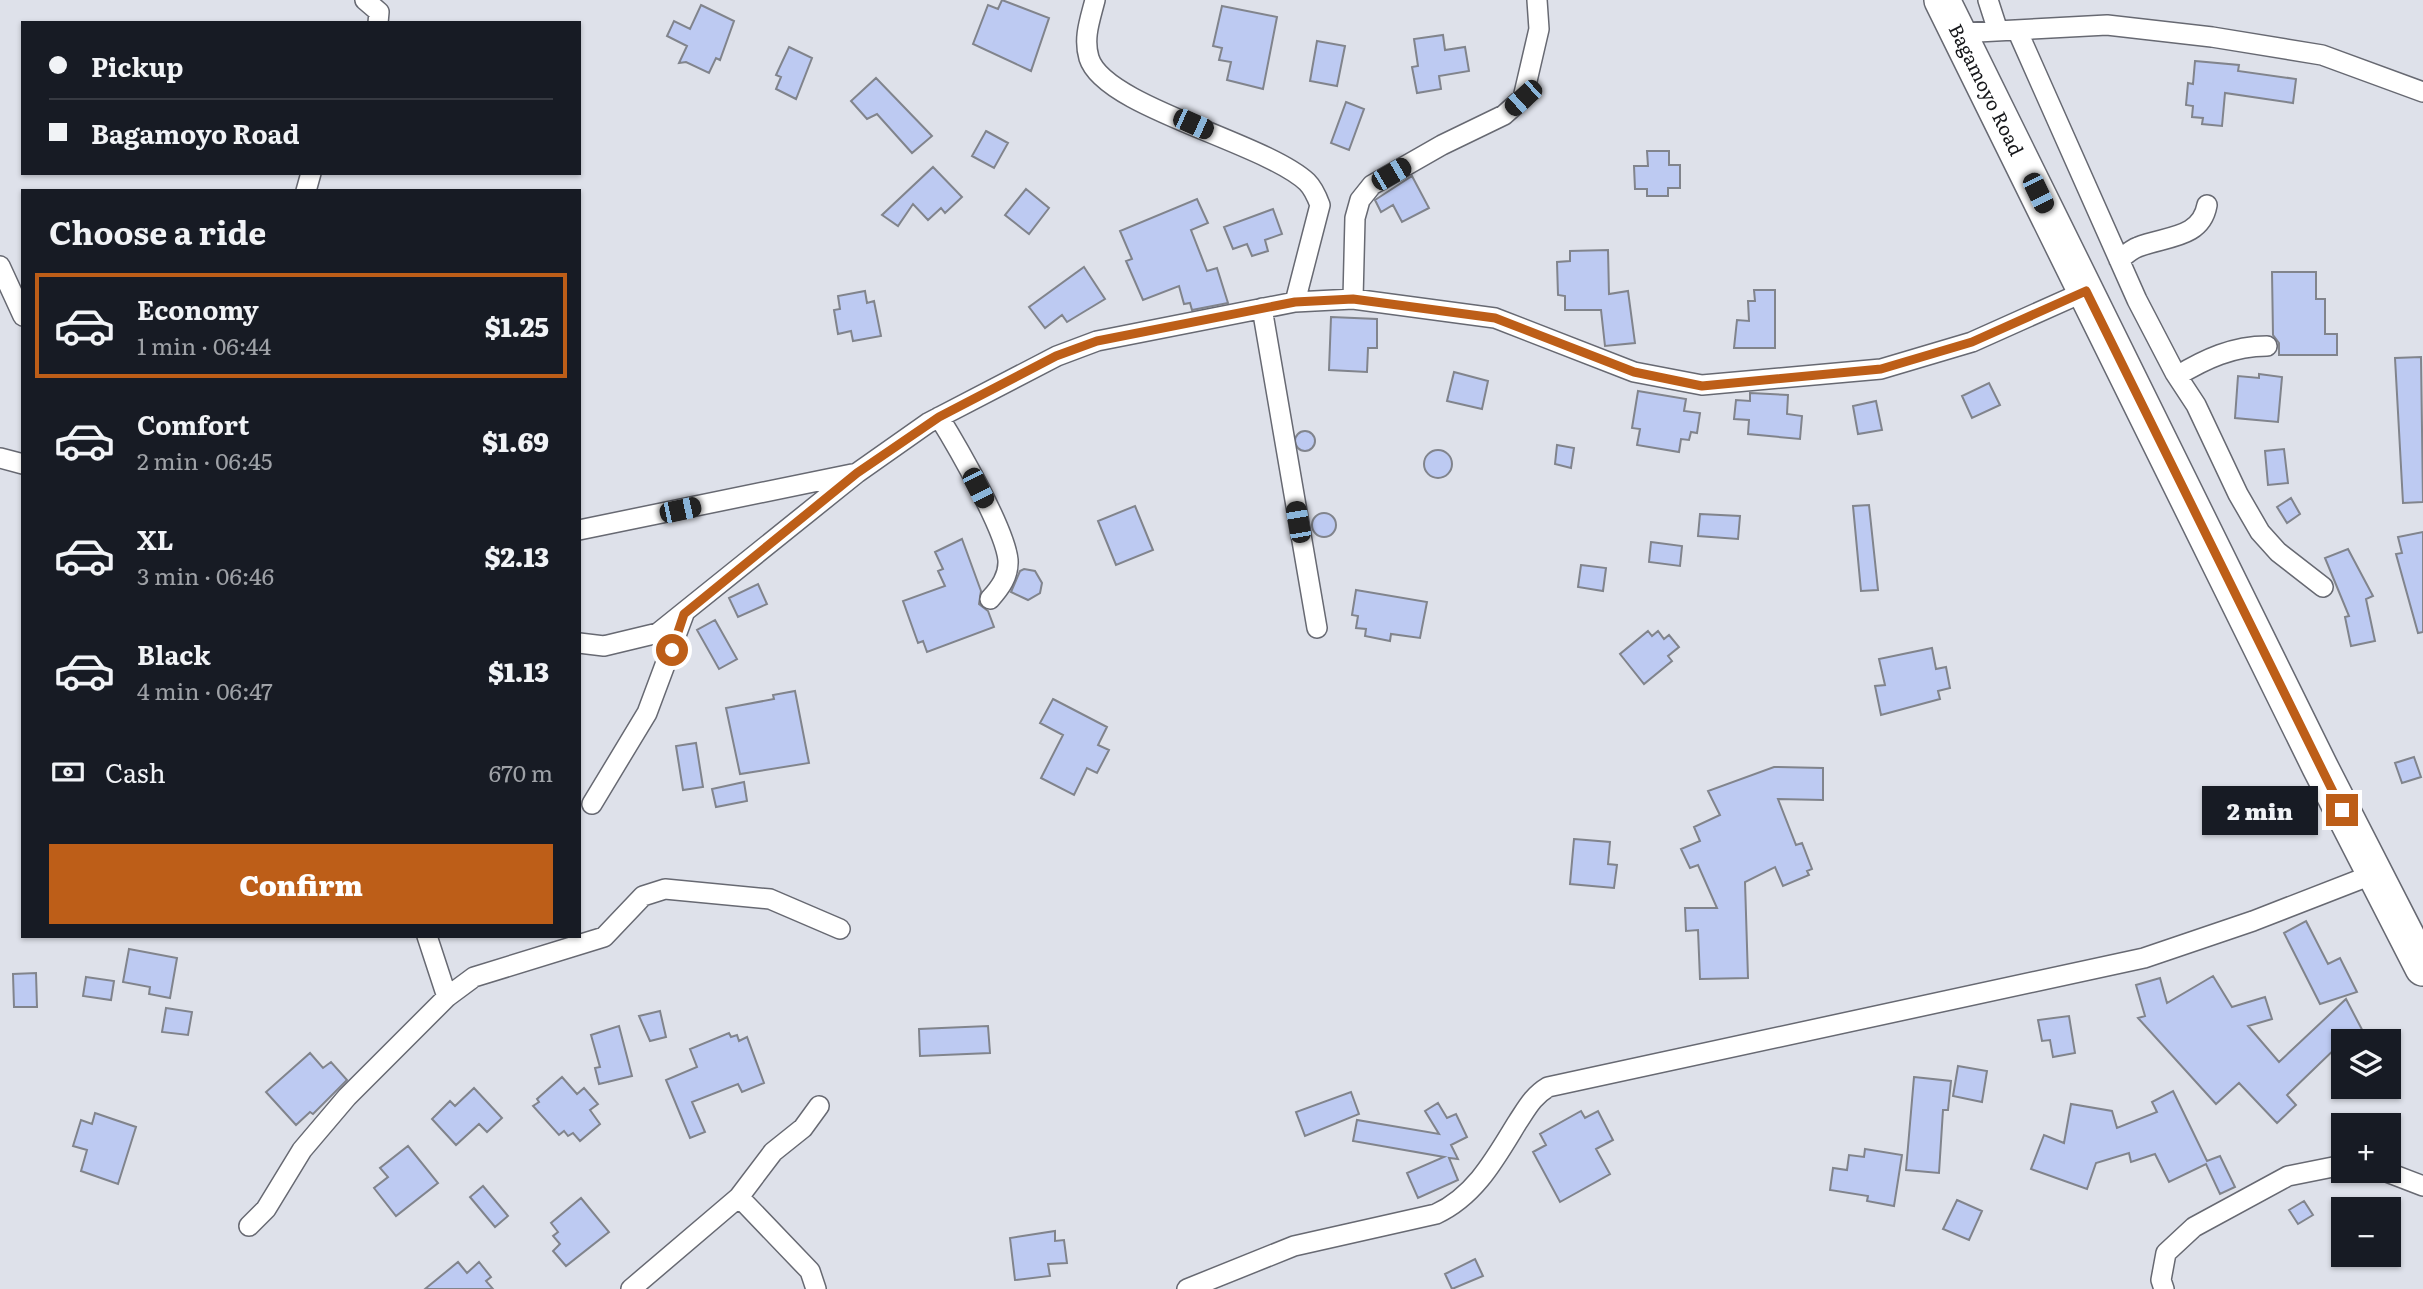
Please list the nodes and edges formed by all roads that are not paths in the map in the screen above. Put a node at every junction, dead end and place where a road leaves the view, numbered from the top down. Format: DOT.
graph roads {
  1 [pos="365,0"];
  2 [pos="1096,0"];
  3 [pos="1537,0"];
  4 [pos="1942,0"];
  5 [pos="1988,0"];
  6 [pos="378,21"];
  7 [pos="2008,30"];
  8 [pos="1959,33"];
  9 [pos="2423,92"];
  10 [pos="2207,205"];
  11 [pos="2119,260"];
  12 [pos="0,266"];
  13 [pos="2086,291"];
  14 [pos="1353,299"];
  15 [pos="1295,302"];
  16 [pos="1262,308"];
  17 [pos="21,312"];
  18 [pos="2267,346"];
  19 [pos="2177,376"];
  20 [pos="939,417"];
  21 [pos="0,458"];
  22 [pos="21,463"];
  23 [pos="857,473"];
  24 [pos="581,530"];
  25 [pos="2323,587"];
  26 [pos="990,599"];
  27 [pos="684,614"];
  28 [pos="1317,628"];
  29 [pos="581,643"];
  30 [pos="592,804"];
  31 [pos="2374,874"];
  32 [pos="840,929"];
  33 [pos="428,938"];
  34 [pos="2423,968"];
  35 [pos="447,997"];
  36 [pos="819,1105"];
  37 [pos="2331,1167"];
  38 [pos="2401,1178"];
  39 [pos="2423,1186"];
  40 [pos="739,1197"];
  41 [pos="249,1226"];
  42 [pos="631,1289"];
  43 [pos="816,1289"];
  44 [pos="1187,1289"];
  45 [pos="2164,1289"];
  1 -- 6 [label="street"];
  2 -- 15 [label="street"];
  3 -- 14 [label="street"];
  4 -- 8 [label="highway, Bagamoyo Road"];
  5 -- 7 [label="street"];
  7 -- 8 [label="street"];
  7 -- 9 [label="street"];
  7 -- 11 [label="street"];
  8 -- 13 [label="highway, Bagamoyo Road"];
  10 -- 11 [label="street"];
  11 -- 19 [label="street"];
  12 -- 17 [label="street"];
  13 -- 14 [label="street"];
  13 -- 31 [label="highway, Bagamoyo Road"];
  14 -- 15 [label="street"];
  15 -- 16 [label="street"];
  16 -- 20 [label="street"];
  16 -- 28 [label="street"];
  18 -- 19 [label="street"];
  19 -- 25 [label="street"];
  20 -- 23 [label="street"];
  20 -- 26 [label="street"];
  21 -- 22 [label="street"];
  23 -- 24 [label="street"];
  23 -- 27 [label="street"];
  27 -- 29 [label="street"];
  27 -- 30 [label="street"];
  31 -- 34 [label="highway, Bagamoyo Road"];
  31 -- 44 [label="street"];
  32 -- 35 [label="street"];
  33 -- 35 [label="street"];
  35 -- 41 [label="street"];
  36 -- 40 [label="street"];
  37 -- 45 [label="street"];
  38 -- 39 [label="street"];
  40 -- 42 [label="street"];
  40 -- 43 [label="street"];
}
